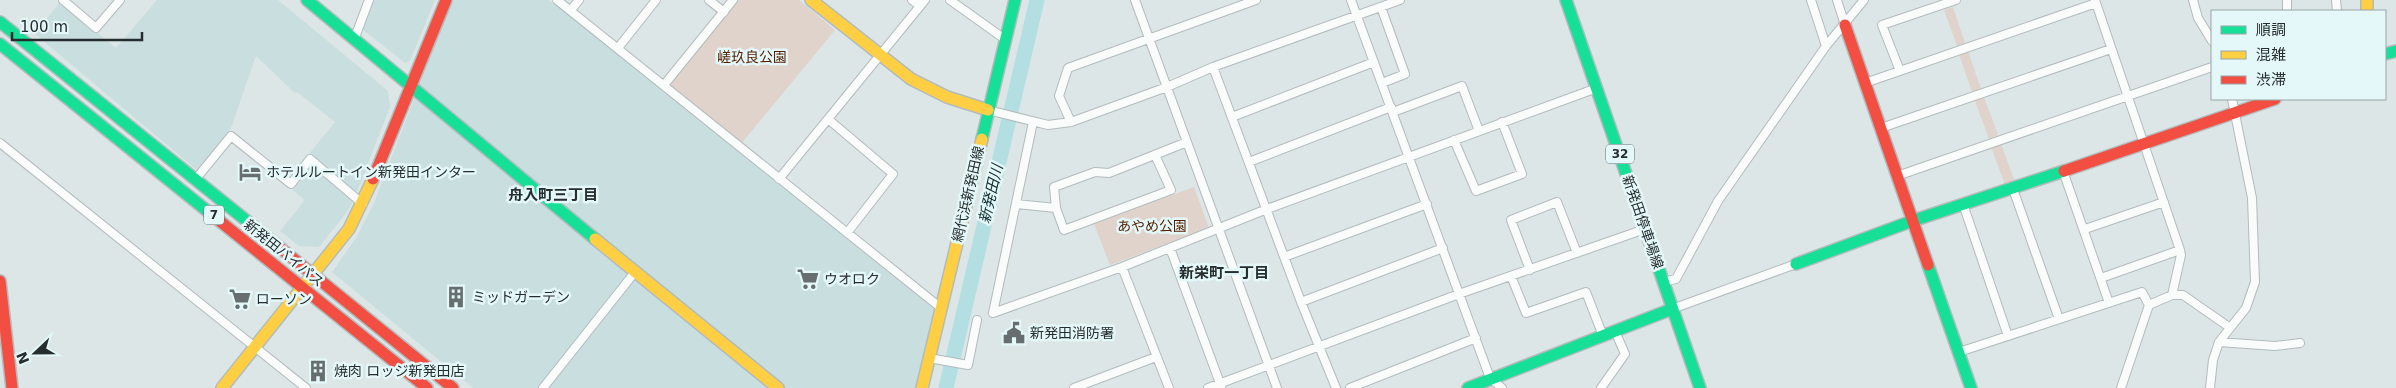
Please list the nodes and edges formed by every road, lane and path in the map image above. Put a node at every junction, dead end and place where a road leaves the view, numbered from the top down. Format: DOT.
graph roads {
  1 [pos="63,0"];
  2 [pos="120,0"];
  3 [pos="307,0"];
  4 [pos="369,0"];
  5 [pos="446,0"];
  6 [pos="557,0"];
  7 [pos="579,0"];
  8 [pos="656,0"];
  9 [pos="709,0"];
  10 [pos="733,0"];
  11 [pos="811,0"];
  12 [pos="912,0"];
  13 [pos="950,0"];
  14 [pos="1015,0"];
  15 [pos="1135,0"];
  16 [pos="1256,0"];
  17 [pos="1351,0"];
  18 [pos="1400,0"];
  19 [pos="1566,0"];
  20 [pos="1810,0"];
  21 [pos="1837,0"];
  22 [pos="1864,0"];
  23 [pos="1956,0"];
  24 [pos="2193,0"];
  25 [pos="2367,0"];
  26 [pos="2373,0"];
  27 [pos="1947,1"];
  28 [pos="2095,2"];
  29 [pos="922,3"];
  30 [pos="1382,7"];
  31 [pos="571,10"];
  32 [pos="724,12"];
  33 [pos="1357,16"];
  34 [pos="0,22"];
  35 [pos="1845,25"];
  36 [pos="2211,39"];
  37 [pos="354,40"];
  38 [pos="1006,40"];
  39 [pos="1150,40"];
  40 [pos="0,44"];
  41 [pos="1826,46"];
  42 [pos="618,48"];
  43 [pos="2111,49"];
  44 [pos="880,56"];
  45 [pos="1374,62"];
  46 [pos="1213,67"];
  47 [pos="2211,67"];
  48 [pos="1900,71"];
  49 [pos="1382,83"];
  50 [pos="1865,83"];
  51 [pos="664,85"];
  52 [pos="1168,87"];
  53 [pos="411,88"];
  54 [pos="1597,88"];
  55 [pos="2127,96"];
  56 [pos="2232,100"];
  57 [pos="2272,100"];
  58 [pos="1392,110"];
  59 [pos="993,111"];
  60 [pos="2235,114"];
  61 [pos="1232,117"];
  62 [pos="828,119"];
  63 [pos="1033,122"];
  64 [pos="1071,122"];
  65 [pos="1502,122"];
  66 [pos="1880,128"];
  67 [pos="1479,131"];
  68 [pos="1454,140"];
  69 [pos="1187,142"];
  70 [pos="0,143"];
  71 [pos="2144,143"];
  72 [pos="1155,155"];
  73 [pos="1410,156"];
  74 [pos="1249,162"];
  75 [pos="2063,171"];
  76 [pos="1897,176"];
  77 [pos="779,179"];
  78 [pos="195,180"];
  79 [pos="2013,189"];
  80 [pos="2164,202"];
  81 [pos="363,204"];
  82 [pos="1016,204"];
  83 [pos="1427,204"];
  84 [pos="1963,204"];
  85 [pos="1056,208"];
  86 [pos="1267,209"];
  87 [pos="1912,222"];
  88 [pos="1219,228"];
  89 [pos="1645,229"];
  90 [pos="2085,229"];
  91 [pos="846,233"];
  92 [pos="1170,248"];
  93 [pos="1443,248"];
  94 [pos="2180,250"];
  95 [pos="1577,253"];
  96 [pos="1284,257"];
  97 [pos="1796,264"];
  98 [pos="1122,267"];
  99 [pos="1530,270"];
  100 [pos="635,272"];
  101 [pos="312,275"];
  102 [pos="1511,276"];
  103 [pos="2101,278"];
  104 [pos="0,280"];
  105 [pos="1663,282"];
  106 [pos="303,286"];
  107 [pos="1460,294"];
  108 [pos="2172,295"];
  109 [pos="1301,302"];
  110 [pos="2109,302"];
  111 [pos="2148,305"];
  112 [pos="941,308"];
  113 [pos="1672,309"];
  114 [pos="2059,319"];
  115 [pos="977,320"];
  116 [pos="2230,327"];
  117 [pos="1614,332"];
  118 [pos="1603,336"];
  119 [pos="2008,336"];
  120 [pos="1476,338"];
  121 [pos="2219,342"];
  122 [pos="2300,343"];
  123 [pos="1318,346"];
  124 [pos="256,347"];
  125 [pos="1959,352"];
  126 [pos="1156,357"];
  127 [pos="929,358"];
  128 [pos="1268,365"];
  129 [pos="1490,378"];
  130 [pos="1221,386"];
  131 [pos="12,388"];
  132 [pos="222,388"];
  133 [pos="306,388"];
  134 [pos="427,388"];
  135 [pos="453,388"];
  136 [pos="545,388"];
  137 [pos="778,388"];
  138 [pos="922,388"];
  139 [pos="1074,388"];
  140 [pos="1169,388"];
  141 [pos="1208,388"];
  142 [pos="1277,388"];
  143 [pos="1336,388"];
  144 [pos="1350,388"];
  145 [pos="1468,388"];
  146 [pos="1502,388"];
  147 [pos="1601,388"];
  148 [pos="1700,388"];
  149 [pos="1971,388"];
  150 [pos="2121,388"];
  151 [pos="2210,388"];
  1 -- 2 [label="street"];
  3 -- 37 [label="main road"];
  4 -- 37 [label="street"];
  5 -- 53 [label="main road"];
  6 -- 31 [label="street"];
  7 -- 31 [label="street"];
  8 -- 42 [label="street"];
  9 -- 32 [label="street"];
  10 -- 32 [label="street"];
  11 -- 44 [label="main road"];
  12 -- 29 [label="street"];
  13 -- 38 [label="street"];
  14 -- 38 [label="main road, 網代浜新発田線"];
  15 -- 39 [label="street"];
  16 -- 39 [label="street"];
  17 -- 33 [label="street"];
  18 -- 30 [label="street"];
  19 -- 54 [label="main road, 新発田停車場線 / 32"];
  20 -- 41 [label="street"];
  21 -- 35 [label="street"];
  22 -- 35 [label="street"];
  23 -- 27 [label="street"];
  24 -- 36 [label="street"];
  25 -- 26 [label="street"];
  27 -- 48 [label="street"];
  28 -- 43 [label="street"];
  28 -- 48 [label="street"];
  29 -- 44 [label="street"];
  30 -- 33 [label="street"];
  30 -- 49 [label="street"];
  31 -- 42 [label="street"];
  32 -- 51 [label="street"];
  33 -- 45 [label="street"];
  33 -- 46 [label="street"];
  34 -- 78 [label="main road, 新発田バイパス / 7"];
  35 -- 41 [label="street"];
  35 -- 50 [label="main road"];
  37 -- 53 [label="main road"];
  38 -- 59 [label="main road, 網代浜新発田線"];
  39 -- 52 [label="street"];
  39 -- 64 [label="street"];
  40 -- 106 [label="main road, 新発田バイパス / 7"];
  41 -- 105 [label="street"];
  42 -- 51 [label="street"];
  43 -- 55 [label="street"];
  43 -- 66 [label="street"];
  44 -- 59 [label="main road"];
  44 -- 62 [label="street"];
  45 -- 49 [label="street"];
  45 -- 61 [label="street"];
  46 -- 52 [label="street"];
  46 -- 61 [label="street"];
  47 -- 55 [label="street"];
  48 -- 50 [label="street"];
  49 -- 58 [label="street"];
  50 -- 66 [label="main road"];
  51 -- 77 [label="street"];
  52 -- 64 [label="street"];
  52 -- 69 [label="street"];
  53 -- 81 [label="main road"];
  53 -- 100 [label="main road"];
  54 -- 65 [label="street"];
  54 -- 89 [label="main road, 新発田停車場線 / 32"];
  55 -- 71 [label="street"];
  55 -- 76 [label="street"];
  56 -- 60 [label="street"];
  57 -- 60 [label="main road"];
  58 -- 67 [label="street"];
  58 -- 73 [label="street"];
  58 -- 74 [label="street"];
  59 -- 63 [label="street"];
  59 -- 112 [label="main road, 網代浜新発田線"];
  60 -- 71 [label="main road"];
  60 -- 116 [label="street"];
  61 -- 74 [label="street"];
  62 -- 77 [label="street"];
  62 -- 91 [label="street"];
  63 -- 64 [label="street"];
  63 -- 82 [label="street"];
  65 -- 67 [label="street"];
  65 -- 68 [label="street"];
  66 -- 76 [label="main road"];
  67 -- 68 [label="street"];
  68 -- 73 [label="street"];
  69 -- 72 [label="street"];
  69 -- 88 [label="street"];
  70 -- 124 [label="street"];
  71 -- 75 [label="main road"];
  71 -- 80 [label="street"];
  72 -- 85 [label="street"];
  72 -- 85 [label="street"];
  73 -- 83 [label="street"];
  73 -- 86 [label="street"];
  74 -- 86 [label="street"];
  75 -- 79 [label="main road"];
  75 -- 90 [label="street"];
  76 -- 87 [label="main road"];
  77 -- 91 [label="street"];
  78 -- 81 [label="street"];
  78 -- 101 [label="main road, 新発田バイパス / 7"];
  79 -- 84 [label="main road"];
  79 -- 114 [label="street"];
  80 -- 90 [label="street"];
  80 -- 94 [label="street"];
  81 -- 101 [label="main road"];
  82 -- 85 [label="street"];
  82 -- 98 [label="street"];
  83 -- 93 [label="street"];
  83 -- 96 [label="street"];
  84 -- 87 [label="main road"];
  84 -- 119 [label="street"];
  86 -- 88 [label="street"];
  86 -- 96 [label="street"];
  87 -- 97 [label="main road"];
  87 -- 125 [label="main road"];
  88 -- 92 [label="street"];
  88 -- 128 [label="street"];
  89 -- 95 [label="street"];
  89 -- 105 [label="main road, 新発田停車場線 / 32"];
  90 -- 103 [label="street"];
  91 -- 112 [label="street"];
  92 -- 98 [label="street"];
  92 -- 130 [label="street"];
  93 -- 107 [label="street"];
  93 -- 109 [label="street"];
  94 -- 103 [label="street"];
  94 -- 108 [label="street"];
  95 -- 99 [label="street"];
  95 -- 99 [label="street"];
  96 -- 109 [label="street"];
  97 -- 113 [label="street"];
  98 -- 126 [label="street"];
  99 -- 102 [label="street"];
  100 -- 136 [label="street"];
  100 -- 137 [label="main road"];
  101 -- 106 [label="main road"];
  101 -- 135 [label="main road, 新発田バイパス / 7"];
  102 -- 107 [label="street"];
  102 -- 118 [label="street"];
  103 -- 110 [label="street"];
  104 -- 131 [label="main road"];
  105 -- 113 [label="main road, 新発田停車場線 / 32"];
  106 -- 124 [label="main road"];
  106 -- 134 [label="main road, 新発田バイパス / 7"];
  107 -- 120 [label="street"];
  107 -- 123 [label="street"];
  108 -- 111 [label="street"];
  108 -- 116 [label="street"];
  109 -- 123 [label="street"];
  110 -- 111 [label="street"];
  110 -- 114 [label="street"];
  111 -- 150 [label="street"];
  112 -- 127 [label="main road, 網代浜新発田線"];
  113 -- 117 [label="main road"];
  113 -- 148 [label="main road, 新発田停車場線 / 32"];
  114 -- 119 [label="street"];
  115 -- 127 [label="street"];
  116 -- 121 [label="street"];
  117 -- 118 [label="main road"];
  117 -- 147 [label="street"];
  118 -- 129 [label="main road"];
  119 -- 125 [label="street"];
  120 -- 129 [label="street"];
  120 -- 144 [label="street"];
  121 -- 122 [label="street"];
  121 -- 151 [label="street"];
  123 -- 128 [label="street"];
  123 -- 143 [label="street"];
  124 -- 132 [label="main road"];
  124 -- 133 [label="street"];
  125 -- 149 [label="main road"];
  126 -- 139 [label="street"];
  126 -- 140 [label="street"];
  127 -- 138 [label="main road, 網代浜新発田線"];
  128 -- 130 [label="street"];
  128 -- 142 [label="street"];
  129 -- 145 [label="main road"];
  129 -- 146 [label="street"];
  130 -- 141 [label="street"];
}
